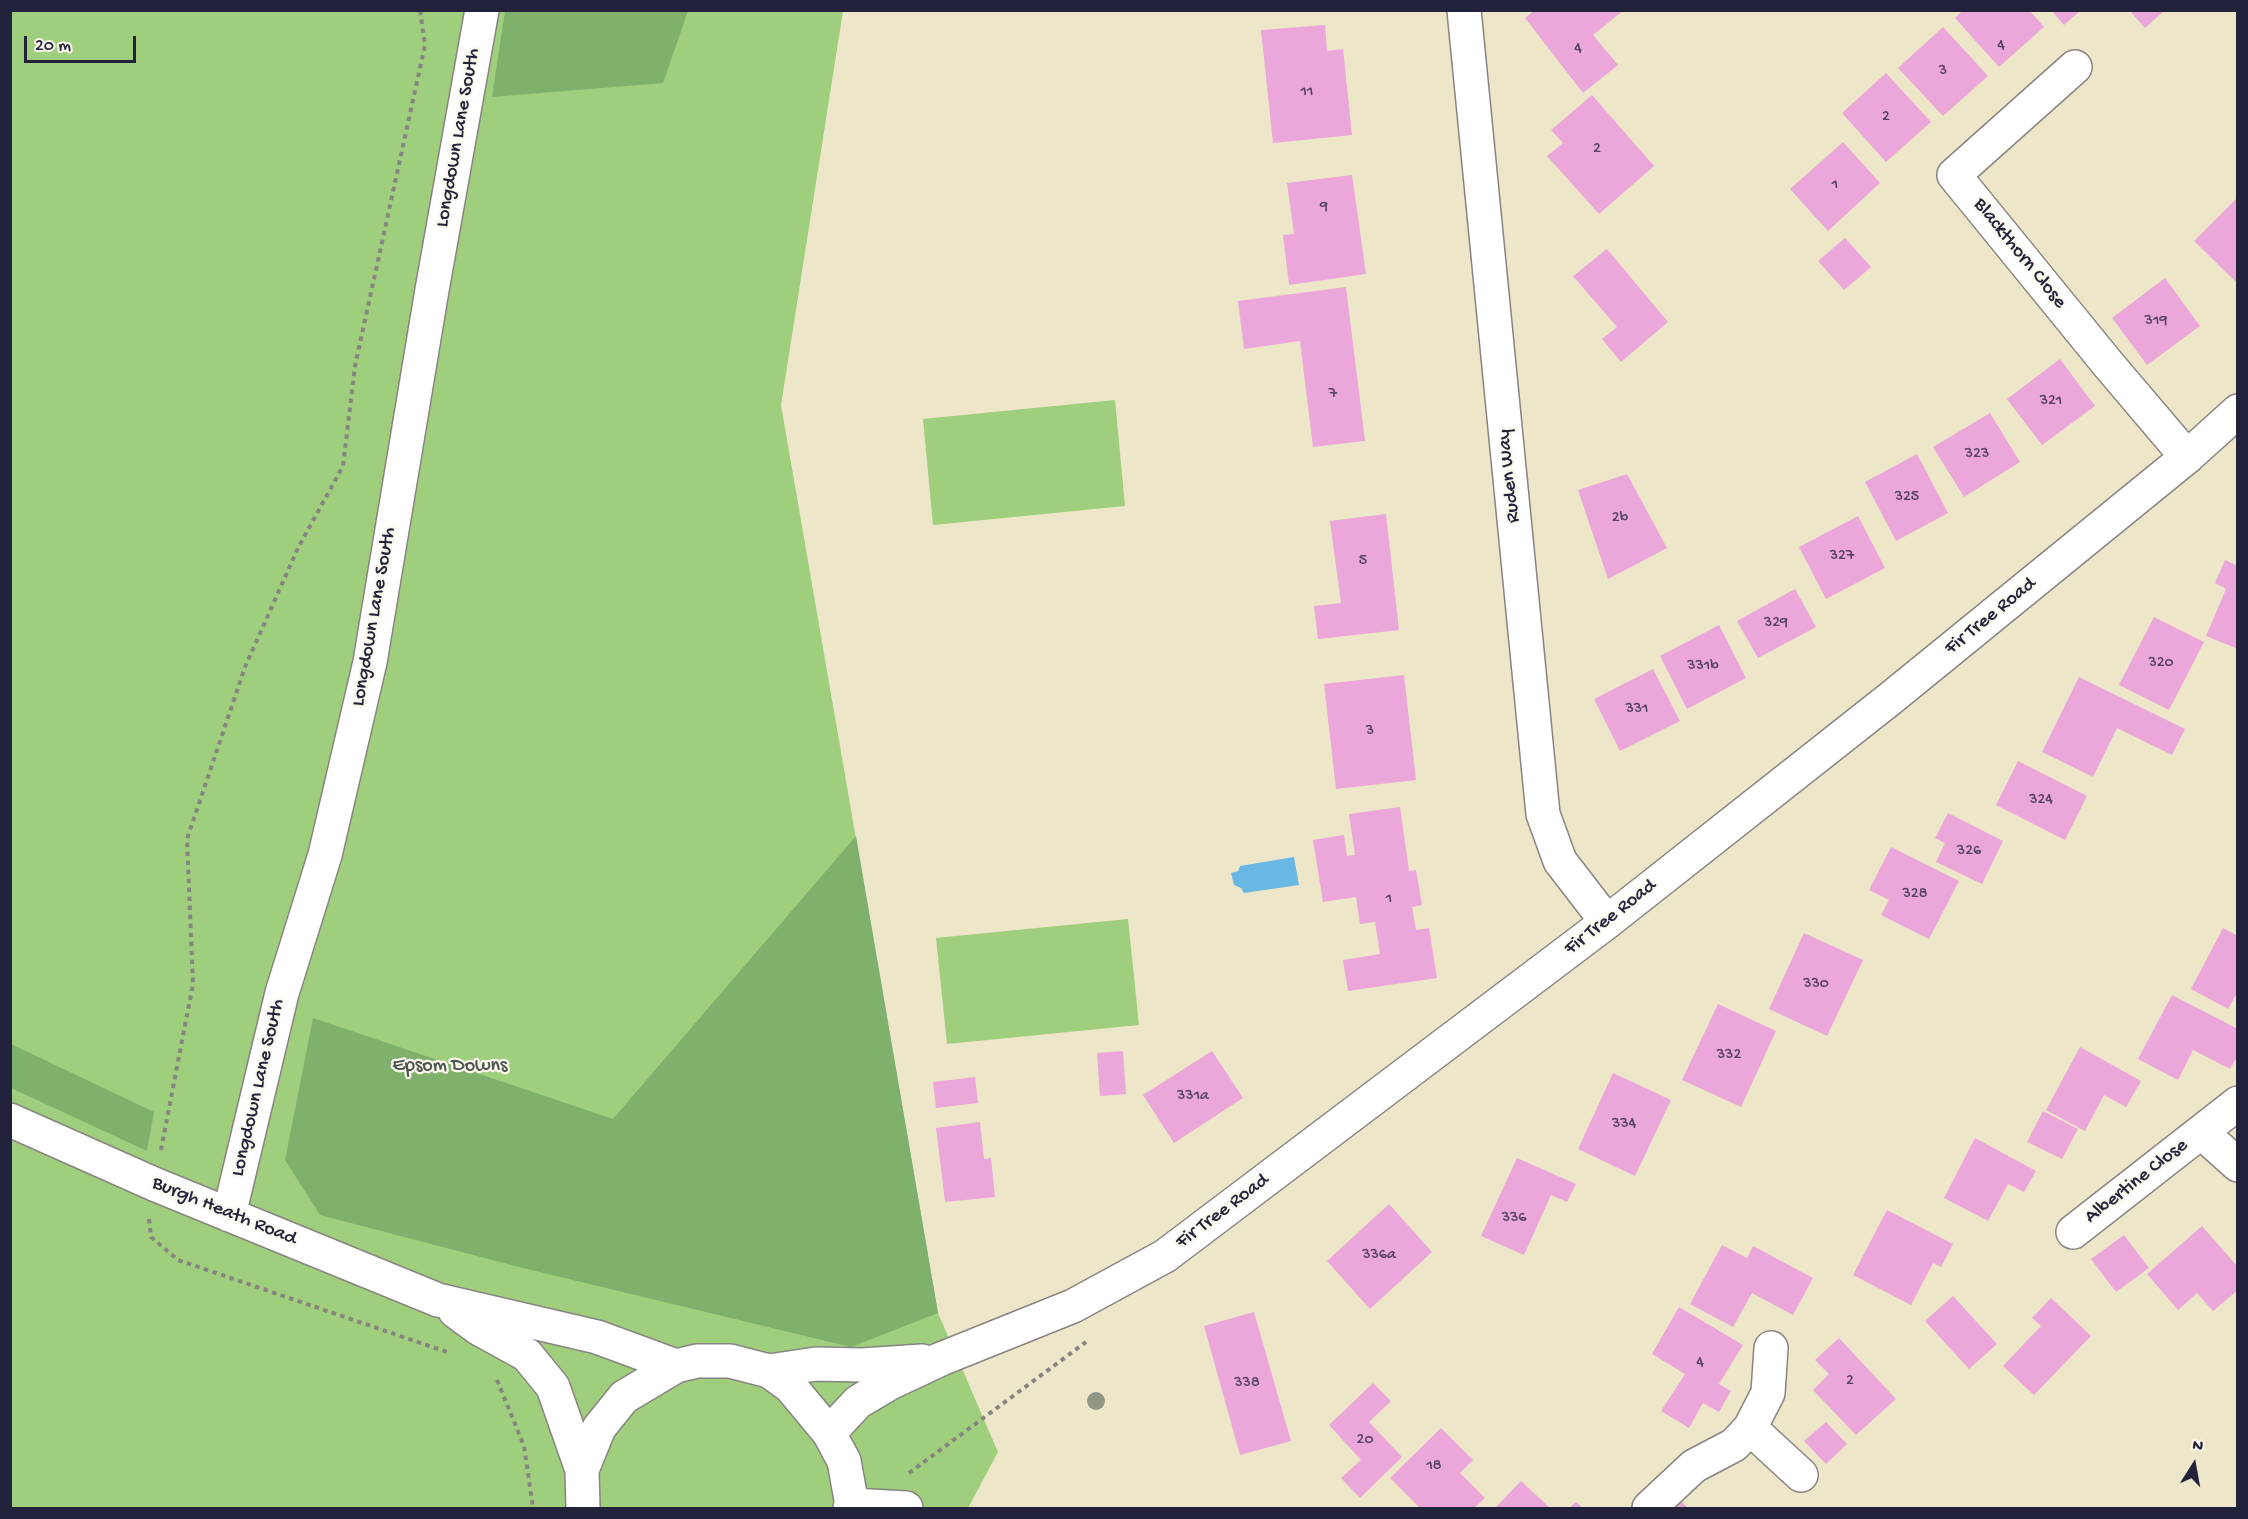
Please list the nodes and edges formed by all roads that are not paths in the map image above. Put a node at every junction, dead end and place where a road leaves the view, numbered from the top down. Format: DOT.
graph roads {
  1 [pos="482,10"];
  2 [pos="1464,10"];
  3 [pos="2075,67"];
  4 [pos="2238,411"];
  5 [pos="2187,457"];
  6 [pos="1607,922"];
  7 [pos="2238,1103"];
  8 [pos="10,1120"];
  9 [pos="2201,1132"];
  10 [pos="2238,1165"];
  11 [pos="230,1215"];
  12 [pos="2073,1232"];
  13 [pos="438,1300"];
  14 [pos="1771,1348"];
  15 [pos="941,1359"];
  16 [pos="676,1366"];
  17 [pos="768,1371"];
  18 [pos="1750,1428"];
  19 [pos="829,1433"];
  20 [pos="582,1470"];
  21 [pos="1801,1475"];
  22 [pos="851,1507"];
  23 [pos="897,1508"];
  24 [pos="583,1509"];
  25 [pos="1649,1509"];
  1 -- 11 [label="main road, Longdown Lane South"];
  2 -- 6 [label="main road, Ruden Way"];
  3 -- 5 [label="main road, Blackthorn Close"];
  4 -- 5 [label="main road, Fir Tree Road"];
  5 -- 6 [label="main road, Fir Tree Road"];
  6 -- 15 [label="main road, Fir Tree Road"];
  7 -- 9 [label="main road, Albertine Close"];
  8 -- 11 [label="main road, Burgh Heath Road"];
  9 -- 10 [label="main road, Albertine Close"];
  9 -- 12 [label="main road, Albertine Close"];
  11 -- 13 [label="main road, Burgh Heath Road"];
  13 -- 16 [label="main road, Burgh Heath Road"];
  13 -- 20 [label="main road, Burgh Heath Road"];
  14 -- 18 [label="main road"];
  15 -- 17 [label="main road, Fir Tree Road"];
  15 -- 19 [label="main road, Fir Tree Road"];
  16 -- 17 [label="main road"];
  16 -- 20 [label="main road"];
  17 -- 19 [label="main road"];
  18 -- 21 [label="main road"];
  18 -- 25 [label="main road"];
  19 -- 22 [label="main road"];
  20 -- 24 [label="main road"];
  22 -- 23 [label="main road"];
}
